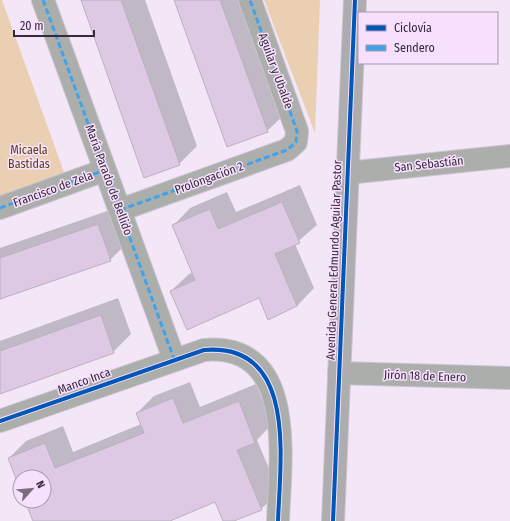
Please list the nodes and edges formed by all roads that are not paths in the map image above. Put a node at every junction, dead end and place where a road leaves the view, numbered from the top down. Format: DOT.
graph roads {
  1 [pos="43,0"];
  2 [pos="250,0"];
  3 [pos="355,0"];
  4 [pos="296,142"];
  5 [pos="510,156"];
  6 [pos="105,170"];
  7 [pos="348,173"];
  8 [pos="0,208"];
  9 [pos="120,210"];
  10 [pos="174,359"];
  11 [pos="339,373"];
  12 [pos="510,378"];
  13 [pos="0,421"];
  14 [pos="278,521"];
  15 [pos="333,521"];
  1 -- 6 [label="street, María Parado de Bellido"];
  2 -- 4 [label="street, Aguilar y Ubalde"];
  3 -- 7 [label="street, Avenida General Edmundo Aguilar Pastor"];
  4 -- 9 [label="street, Prolongación 2"];
  5 -- 7 [label="street, San Sebastián"];
  6 -- 8 [label="street, Francisco de Zela"];
  6 -- 9 [label="street, María Parado de Bellido"];
  7 -- 11 [label="street, Avenida General Edmundo Aguilar Pastor"];
  9 -- 10 [label="street, María Parado de Bellido"];
  10 -- 13 [label="street, Manco Inca"];
  10 -- 14 [label="street, Manco Inca"];
  11 -- 12 [label="street, Jirón 18 de Enero"];
  11 -- 15 [label="street, Avenida General Edmundo Aguilar Pastor"];
}
